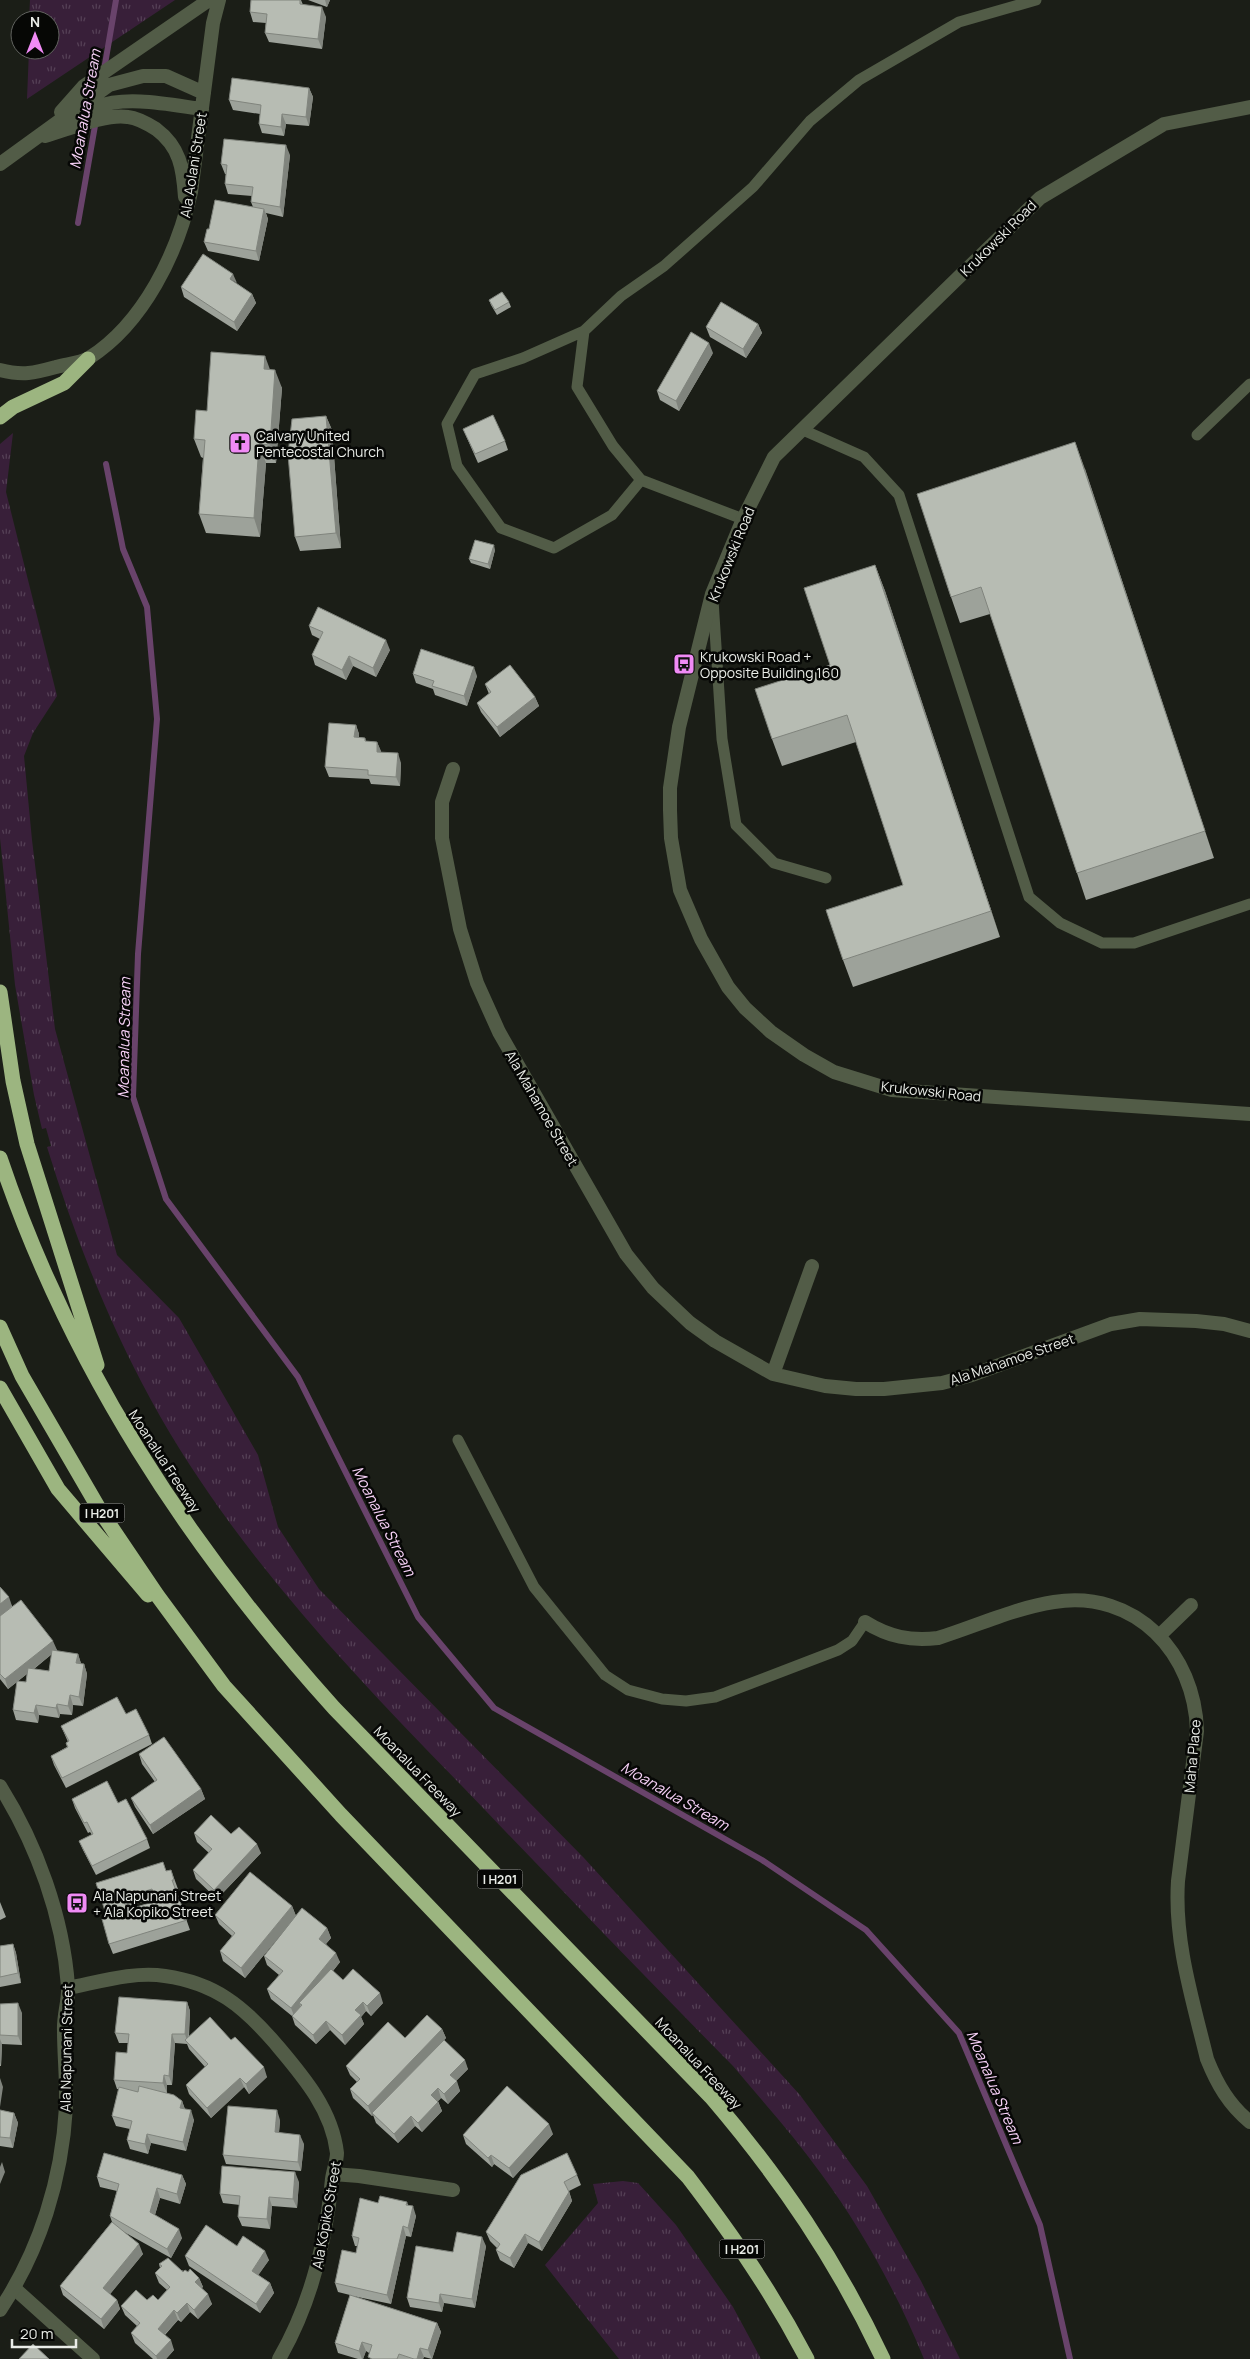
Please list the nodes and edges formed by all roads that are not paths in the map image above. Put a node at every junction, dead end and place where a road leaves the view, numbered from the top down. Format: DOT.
graph roads {
  1 [pos="209,0"];
  2 [pos="219,0"];
  3 [pos="1036,0"];
  4 [pos="204,93"];
  5 [pos="1250,107"];
  6 [pos="202,109"];
  7 [pos="37,138"];
  8 [pos="0,164"];
  9 [pos="186,216"];
  10 [pos="584,331"];
  11 [pos="88,359"];
  12 [pos="0,370"];
  13 [pos="1250,384"];
  14 [pos="0,417"];
  15 [pos="803,430"];
  16 [pos="1197,434"];
  17 [pos="641,480"];
  18 [pos="744,519"];
  19 [pos="712,594"];
  20 [pos="453,769"];
  21 [pos="826,878"];
  22 [pos="1250,904"];
  23 [pos="0,992"];
  24 [pos="1250,1114"];
  25 [pos="0,1158"];
  26 [pos="812,1266"];
  27 [pos="0,1327"];
  28 [pos="1250,1331"];
  29 [pos="773,1374"];
  30 [pos="0,1388"];
  31 [pos="109,1402"];
  32 [pos="458,1440"];
  33 [pos="1191,1605"];
  34 [pos="865,1622"];
  35 [pos="1159,1636"];
  36 [pos="224,1686"];
  37 [pos="0,1786"];
  38 [pos="68,1988"];
  39 [pos="1250,2122"];
  40 [pos="333,2174"];
  41 [pos="453,2190"];
  42 [pos="14,2288"];
  43 [pos="0,2310"];
  44 [pos="93,2359"];
  45 [pos="279,2359"];
  46 [pos="807,2359"];
  47 [pos="883,2359"];
  1 -- 7 [label="street"];
  2 -- 4 [label="street, Ala Aolani Street"];
  3 -- 10 [label="lane"];
  4 -- 6 [label="street, Ala Aolani Street"];
  4 -- 7 [label="street"];
  5 -- 15 [label="street, Krukowski Road"];
  6 -- 7 [label="street"];
  6 -- 9 [label="street, Ala Aolani Street"];
  7 -- 8 [label="street"];
  7 -- 9 [label="street"];
  9 -- 11 [label="street, Ala Aolani Street"];
  10 -- 17 [label="lane"];
  10 -- 17 [label="lane"];
  11 -- 12 [label="street"];
  11 -- 14 [label="highway"];
  13 -- 16 [label="lane"];
  15 -- 18 [label="street, Krukowski Road"];
  15 -- 22 [label="lane"];
  17 -- 18 [label="lane"];
  18 -- 19 [label="street, Krukowski Road"];
  19 -- 21 [label="lane"];
  19 -- 24 [label="street, Krukowski Road"];
  20 -- 29 [label="street, Ala Mahamoe Street"];
  23 -- 31 [label="highway"];
  25 -- 31 [label="highway, Moanalua Freeway / I H201"];
  26 -- 29 [label="street"];
  27 -- 36 [label="highway, I H201"];
  28 -- 29 [label="street, Ala Mahamoe Street"];
  30 -- 36 [label="highway"];
  31 -- 47 [label="highway, Moanalua Freeway / I H201"];
  32 -- 34 [label="lane"];
  33 -- 35 [label="street"];
  34 -- 35 [label="street, Maha Place"];
  35 -- 39 [label="street, Maha Place"];
  36 -- 46 [label="highway, I H201"];
  37 -- 38 [label="street, Ala Napunani Street"];
  38 -- 40 [label="street, Ala Kōpiko Street"];
  38 -- 42 [label="street, Ala Napunani Street"];
  40 -- 41 [label="street"];
  40 -- 45 [label="street, Ala Kōpiko Street"];
  42 -- 43 [label="street, Ala Napunani Street"];
  42 -- 44 [label="street"];
}
